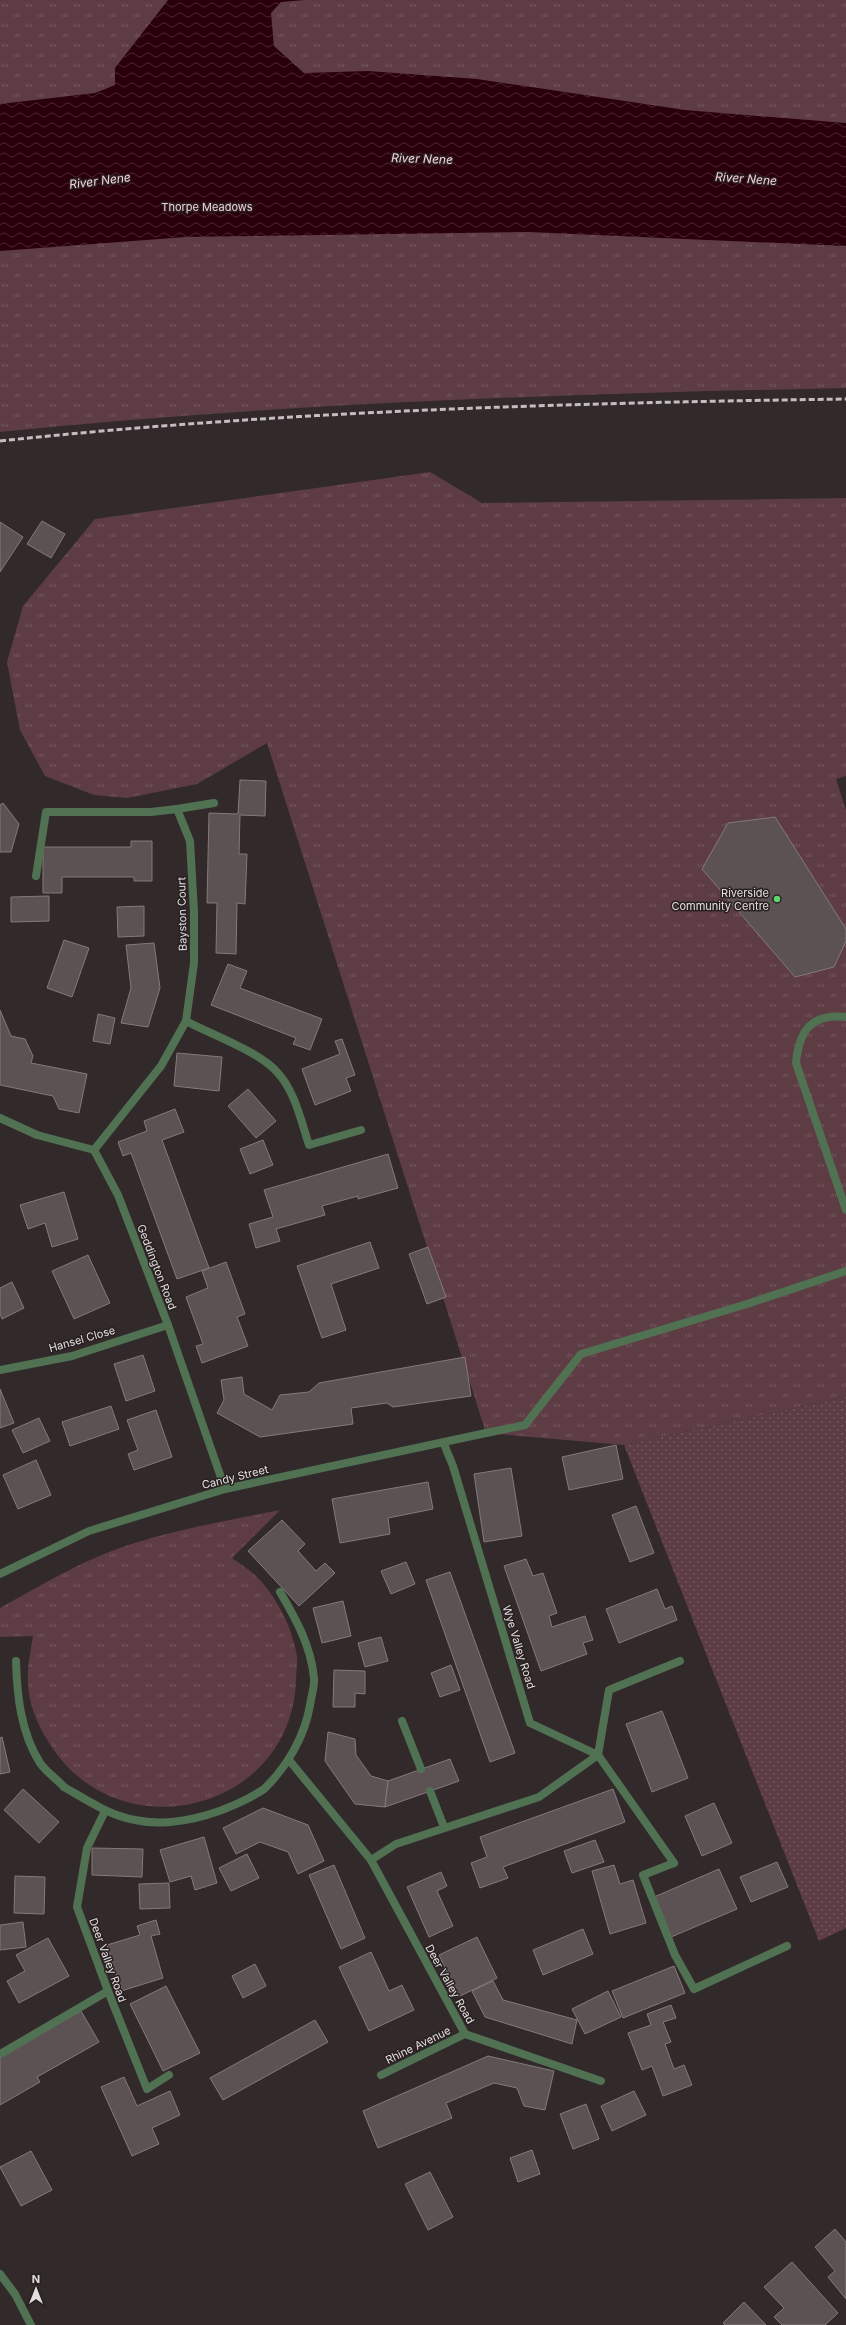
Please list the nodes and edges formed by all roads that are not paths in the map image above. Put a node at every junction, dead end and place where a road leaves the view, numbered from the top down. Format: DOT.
graph roads {
  1 [pos="214,803"];
  2 [pos="178,809"];
  3 [pos="36,876"];
  4 [pos="846,1017"];
  5 [pos="186,1021"];
  6 [pos="0,1118"];
  7 [pos="361,1130"];
  8 [pos="94,1150"];
  9 [pos="846,1210"];
  10 [pos="846,1271"];
  11 [pos="168,1325"];
  12 [pos="0,1370"];
  13 [pos="444,1444"];
  14 [pos="225,1489"];
  15 [pos="0,1574"];
  16 [pos="280,1592"];
  17 [pos="16,1661"];
  18 [pos="680,1661"];
  19 [pos="402,1720"];
  20 [pos="598,1755"];
  21 [pos="290,1760"];
  22 [pos="421,1769"];
  23 [pos="430,1791"];
  24 [pos="105,1811"];
  25 [pos="444,1827"];
  26 [pos="371,1860"];
  27 [pos="787,1946"];
  28 [pos="108,1991"];
  29 [pos="465,2034"];
  30 [pos="2,2053"];
  31 [pos="169,2075"];
  32 [pos="382,2075"];
  33 [pos="601,2081"];
  34 [pos="0,2274"];
  35 [pos="31,2325"];
  1 -- 2 [label="street"];
  2 -- 3 [label="street"];
  2 -- 5 [label="street, Bayston Court"];
  4 -- 9 [label="street"];
  5 -- 7 [label="street"];
  5 -- 8 [label="street, Bayston Court"];
  6 -- 8 [label="street"];
  8 -- 11 [label="street, Geddington Road"];
  10 -- 13 [label="street, Candy Street"];
  11 -- 12 [label="street, Hansel Close"];
  11 -- 14 [label="street, Geddington Road"];
  13 -- 14 [label="street, Candy Street"];
  13 -- 20 [label="street, Wye Valley Road"];
  14 -- 15 [label="street, Candy Street"];
  16 -- 21 [label="street"];
  17 -- 24 [label="street"];
  18 -- 20 [label="street"];
  19 -- 22 [label="street"];
  20 -- 25 [label="street"];
  20 -- 27 [label="street"];
  21 -- 24 [label="street"];
  21 -- 26 [label="street, Deer Valley Road"];
  23 -- 25 [label="street"];
  24 -- 28 [label="street, Deer Valley Road"];
  25 -- 26 [label="street"];
  26 -- 29 [label="street, Deer Valley Road"];
  28 -- 30 [label="street"];
  28 -- 31 [label="street, Deer Valley Road"];
  29 -- 32 [label="street, Rhine Avenue"];
  29 -- 33 [label="street, Deer Valley Road"];
  34 -- 35 [label="street"];
}
